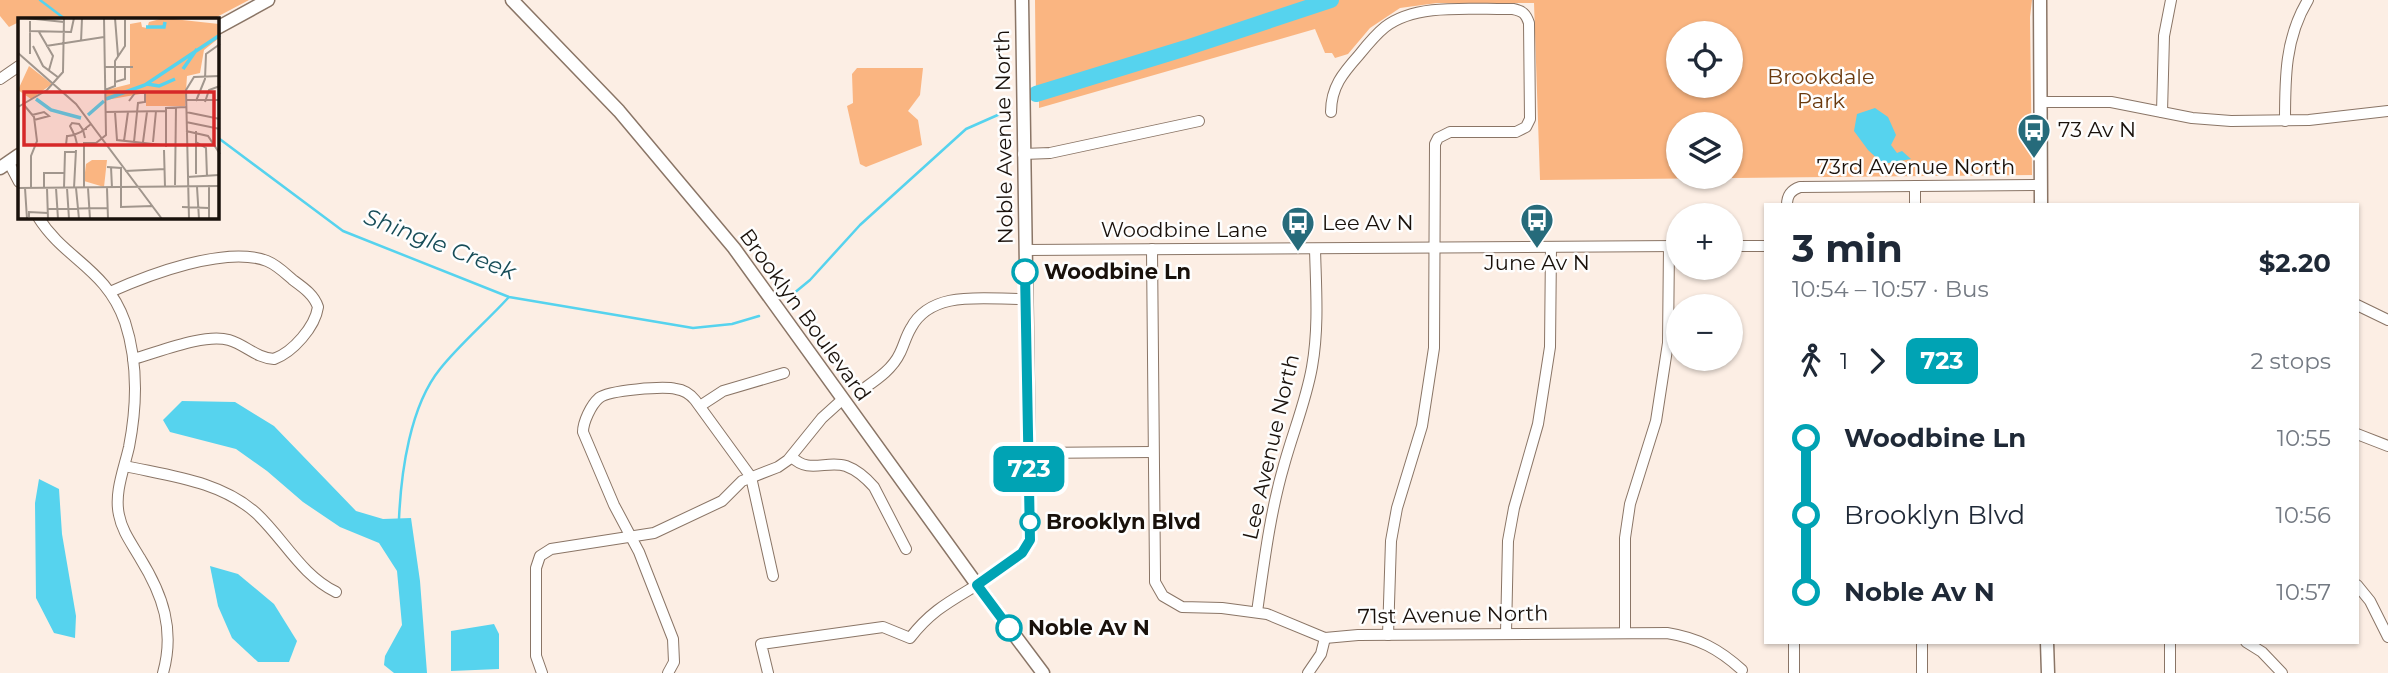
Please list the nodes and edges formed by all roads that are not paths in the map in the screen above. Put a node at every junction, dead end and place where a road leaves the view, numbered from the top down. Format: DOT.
graph roads {
  1 [pos="268,0"];
  2 [pos="512,0"];
  3 [pos="1022,0"];
  4 [pos="2040,0"];
  5 [pos="2171,0"];
  6 [pos="2308,0"];
  7 [pos="219,27"];
  8 [pos="18,67"];
  9 [pos="0,79"];
  10 [pos="2040,102"];
  11 [pos="2388,111"];
  12 [pos="1331,112"];
  13 [pos="2162,112"];
  14 [pos="1199,121"];
  15 [pos="2285,121"];
  16 [pos="1023,154"];
  17 [pos="9,162"];
  18 [pos="18,180"];
  19 [pos="2040,185"];
  20 [pos="1914,186"];
  21 [pos="1787,203"];
  22 [pos="1915,203"];
  23 [pos="2040,203"];
  24 [pos="40,219"];
  25 [pos="1666,246"];
  26 [pos="1743,246"];
  27 [pos="1764,246"];
  28 [pos="1433,247"];
  29 [pos="1551,247"];
  30 [pos="1152,249"];
  31 [pos="1315,249"];
  32 [pos="1025,250"];
  33 [pos="1672,280"];
  34 [pos="110,292"];
  35 [pos="1026,299"];
  36 [pos="2359,306"];
  37 [pos="2388,320"];
  38 [pos="133,359"];
  39 [pos="785,373"];
  40 [pos="866,387"];
  41 [pos="843,399"];
  42 [pos="700,406"];
  43 [pos="2359,435"];
  44 [pos="2388,446"];
  45 [pos="1152,452"];
  46 [pos="1029,453"];
  47 [pos="792,457"];
  48 [pos="125,466"];
  49 [pos="751,477"];
  50 [pos="632,537"];
  51 [pos="906,549"];
  52 [pos="773,576"];
  53 [pos="977,585"];
  54 [pos="2359,587"];
  55 [pos="336,592"];
  56 [pos="1257,612"];
  57 [pos="1506,633"];
  58 [pos="1625,633"];
  59 [pos="1388,635"];
  60 [pos="2388,637"];
  61 [pos="1325,638"];
  62 [pos="1794,644"];
  63 [pos="1922,644"];
  64 [pos="2047,644"];
  65 [pos="2170,644"];
  66 [pos="2249,644"];
  67 [pos="1743,672"];
  68 [pos="163,673"];
  69 [pos="542,673"];
  70 [pos="668,673"];
  71 [pos="768,673"];
  72 [pos="1043,673"];
  73 [pos="1308,673"];
  74 [pos="1794,673"];
  75 [pos="1922,673"];
  76 [pos="2048,673"];
  77 [pos="2170,673"];
  78 [pos="2282,673"];
  1 -- 7 [label="street"];
  2 -- 41 [label="street, Brooklyn Boulevard"];
  3 -- 16 [label="street, Noble Avenue North"];
  4 -- 10 [label="street"];
  5 -- 13 [label="street"];
  6 -- 15 [label="street"];
  8 -- 9 [label="street"];
  10 -- 13 [label="street"];
  10 -- 19 [label="street"];
  11 -- 15 [label="street"];
  12 -- 28 [label="street"];
  13 -- 15 [label="street"];
  14 -- 16 [label="street"];
  16 -- 32 [label="street, Noble Avenue North"];
  17 -- 18 [label="street"];
  19 -- 20 [label="street, 73rd Avenue North"];
  19 -- 23 [label="street"];
  20 -- 21 [label="street, 73rd Avenue North"];
  20 -- 22 [label="street"];
  24 -- 34 [label="street"];
  25 -- 29 [label="street, Woodbine Lane"];
  26 -- 27 [label="street"];
  28 -- 29 [label="street, Woodbine Lane"];
  28 -- 31 [label="street, Woodbine Lane"];
  28 -- 59 [label="street"];
  29 -- 57 [label="street"];
  30 -- 31 [label="street, Woodbine Lane"];
  30 -- 32 [label="street, Woodbine Lane"];
  30 -- 45 [label="street"];
  31 -- 56 [label="street, Lee Avenue North"];
  32 -- 35 [label="street, Noble Avenue North"];
  33 -- 58 [label="street"];
  34 -- 38 [label="street"];
  34 -- 38 [label="street"];
  35 -- 40 [label="street"];
  35 -- 46 [label="street, Noble Avenue North"];
  36 -- 37 [label="street"];
  38 -- 48 [label="street"];
  39 -- 42 [label="street"];
  41 -- 47 [label="street"];
  41 -- 53 [label="street, Brooklyn Boulevard"];
  42 -- 49 [label="street"];
  42 -- 50 [label="street"];
  43 -- 44 [label="street"];
  45 -- 46 [label="street"];
  45 -- 56 [label="street, 71st Avenue North"];
  46 -- 53 [label="street, Noble Avenue North"];
  47 -- 49 [label="street"];
  47 -- 51 [label="street"];
  48 -- 55 [label="street"];
  48 -- 68 [label="street"];
  49 -- 50 [label="street"];
  49 -- 52 [label="street"];
  50 -- 69 [label="street"];
  50 -- 70 [label="street"];
  53 -- 71 [label="street"];
  53 -- 72 [label="street, Brooklyn Boulevard"];
  54 -- 60 [label="street"];
  56 -- 61 [label="street, 71st Avenue North"];
  57 -- 58 [label="street, 71st Avenue North"];
  57 -- 59 [label="street, 71st Avenue North"];
  58 -- 67 [label="street, 71st Avenue North"];
  59 -- 61 [label="street, 71st Avenue North"];
  61 -- 73 [label="street"];
  62 -- 74 [label="street"];
  63 -- 75 [label="street"];
  64 -- 76 [label="street"];
  65 -- 77 [label="street"];
  66 -- 78 [label="street"];
}
